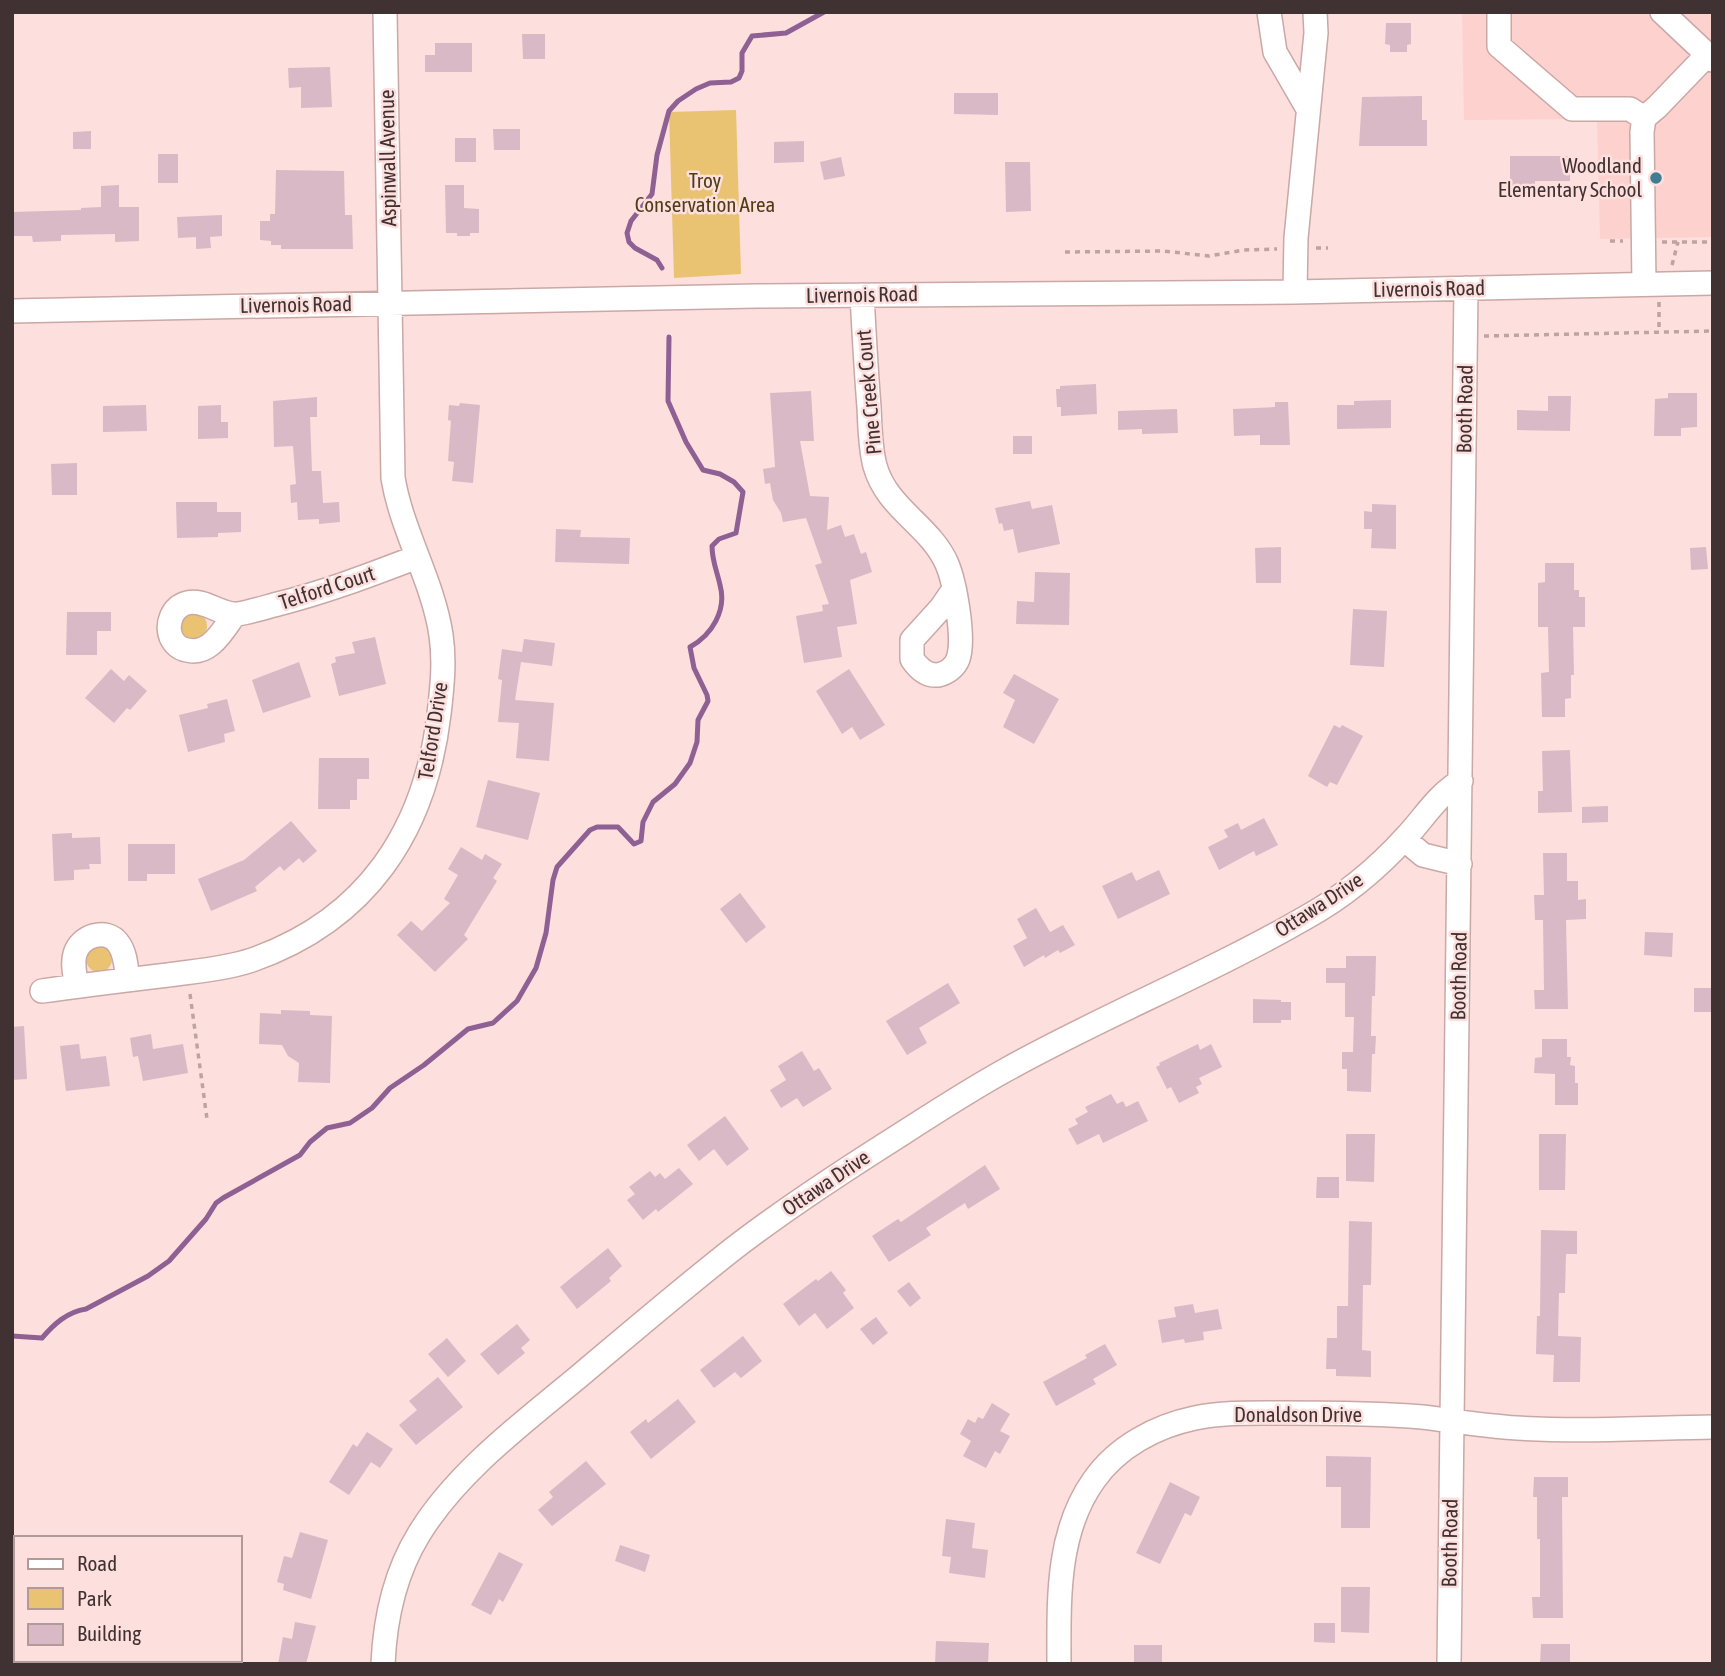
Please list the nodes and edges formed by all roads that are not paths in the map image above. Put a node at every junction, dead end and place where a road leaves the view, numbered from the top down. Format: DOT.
graph roads {
  1 [pos="385,12"];
  2 [pos="1269,12"];
  3 [pos="1499,12"];
  4 [pos="1662,12"];
  5 [pos="1318,19"];
  6 [pos="1710,57"];
  7 [pos="1308,109"];
  8 [pos="1644,118"];
  9 [pos="1713,283"];
  10 [pos="1644,284"];
  11 [pos="1466,288"];
  12 [pos="1295,292"];
  13 [pos="862,295"];
  14 [pos="390,304"];
  15 [pos="12,311"];
  16 [pos="416,557"];
  17 [pos="954,589"];
  18 [pos="235,614"];
  19 [pos="1461,781"];
  20 [pos="1404,839"];
  21 [pos="1460,864"];
  22 [pos="128,980"];
  23 [pos="77,986"];
  24 [pos="42,991"];
  25 [pos="1452,1422"];
  26 [pos="1713,1427"];
  27 [pos="383,1664"];
  28 [pos="1059,1664"];
  29 [pos="1449,1664"];
  1 -- 14 [label="street, Aspinwall Avenue"];
  2 -- 7 [label="street"];
  3 -- 8 [label="street"];
  4 -- 6 [label="street"];
  5 -- 7 [label="street"];
  6 -- 8 [label="street"];
  7 -- 12 [label="street"];
  8 -- 10 [label="street"];
  9 -- 10 [label="street, Livernois Road"];
  10 -- 11 [label="street, Livernois Road"];
  11 -- 12 [label="street, Livernois Road"];
  11 -- 19 [label="street, Booth Road"];
  12 -- 13 [label="street, Livernois Road"];
  13 -- 14 [label="street, Livernois Road"];
  13 -- 17 [label="street, Pine Creek Court"];
  14 -- 15 [label="street, Livernois Road"];
  14 -- 16 [label="street, Telford Drive"];
  16 -- 18 [label="street, Telford Court"];
  16 -- 22 [label="street, Telford Drive"];
  19 -- 20 [label="street, Ottawa Drive"];
  19 -- 21 [label="street, Booth Road"];
  20 -- 21 [label="street"];
  20 -- 27 [label="street, Ottawa Drive"];
  21 -- 25 [label="street, Booth Road"];
  22 -- 23 [label="street, Telford Drive"];
  22 -- 23 [label="street"];
  23 -- 24 [label="street, Telford Drive"];
  25 -- 26 [label="street, Donaldson Drive"];
  25 -- 28 [label="street, Donaldson Drive"];
  25 -- 29 [label="street, Booth Road"];
}
